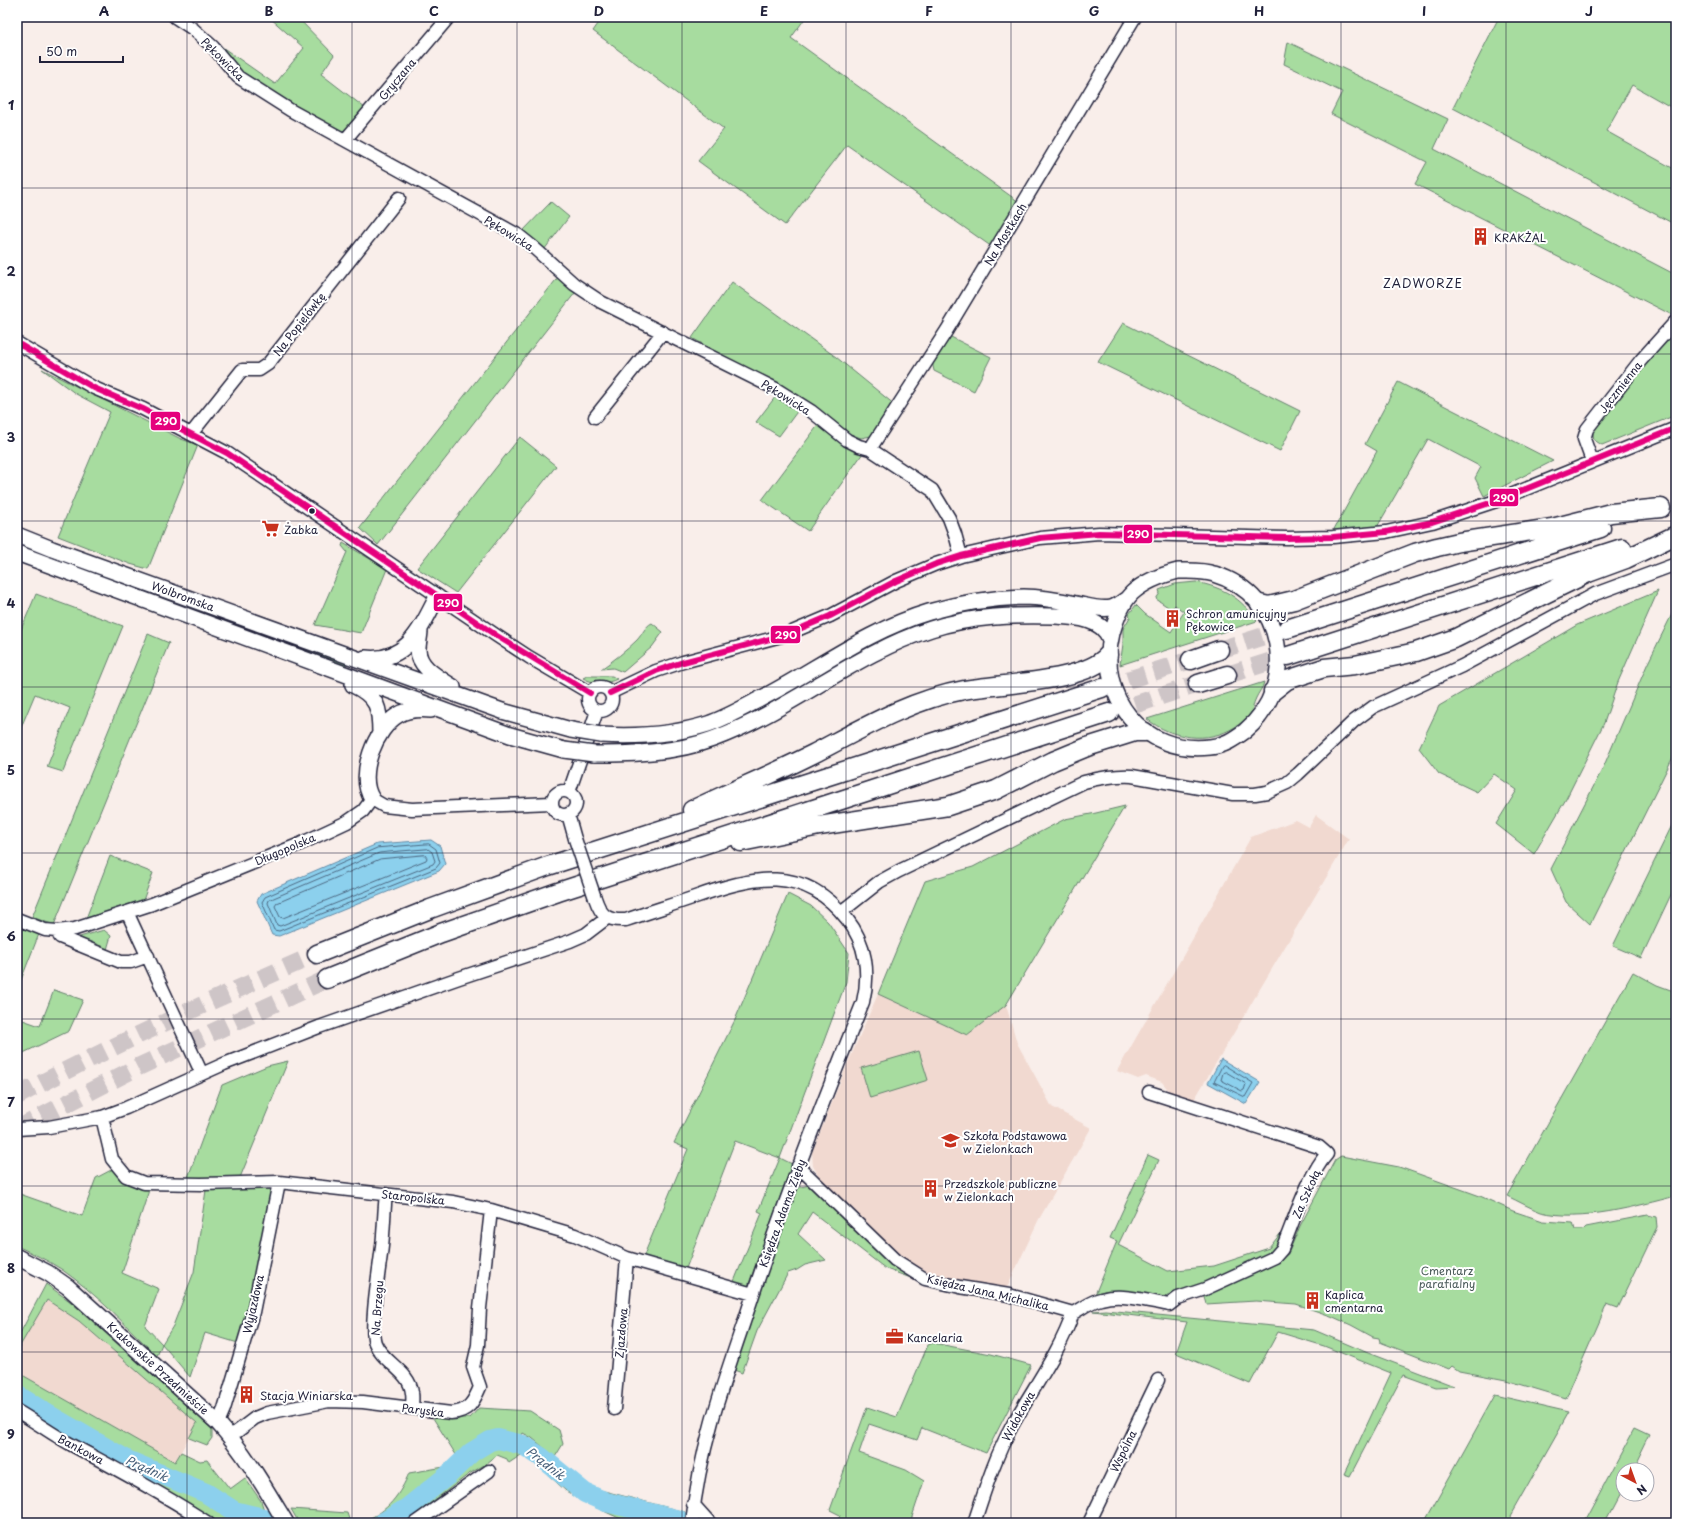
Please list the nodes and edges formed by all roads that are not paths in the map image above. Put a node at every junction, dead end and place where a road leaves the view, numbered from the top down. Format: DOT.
graph roads {
  1 [pos="175,17"];
  2 [pos="449,17"];
  3 [pos="1135,17"];
  4 [pos="345,140"];
  5 [pos="399,198"];
  6 [pos="1676,321"];
  7 [pos="662,332"];
  8 [pos="17,343"];
  9 [pos="595,417"];
  10 [pos="1676,428"];
  11 [pos="191,434"];
  12 [pos="870,449"];
  13 [pos="1592,461"];
  14 [pos="1668,506"];
  15 [pos="1676,531"];
  16 [pos="17,535"];
  17 [pos="1676,535"];
  18 [pos="17,553"];
  19 [pos="960,556"];
  20 [pos="1676,564"];
  21 [pos="437,597"];
  22 [pos="1127,599"];
  23 [pos="1260,604"];
  24 [pos="421,629"];
  25 [pos="1287,629"];
  26 [pos="1109,647"];
  27 [pos="1220,650"];
  28 [pos="350,656"];
  29 [pos="1288,656"];
  30 [pos="1191,660"];
  31 [pos="317,665"];
  32 [pos="1227,675"];
  33 [pos="1198,684"];
  34 [pos="1102,688"];
  35 [pos="1273,691"];
  36 [pos="590,693"];
  37 [pos="610,693"];
  38 [pos="470,699"];
  39 [pos="442,710"];
  40 [pos="597,711"];
  41 [pos="1109,713"];
  42 [pos="1145,732"];
  43 [pos="380,734"];
  44 [pos="569,792"];
  45 [pos="372,798"];
  46 [pos="552,803"];
  47 [pos="568,814"];
  48 [pos="610,846"];
  49 [pos="681,851"];
  50 [pos="127,912"];
  51 [pos="841,912"];
  52 [pos="607,918"];
  53 [pos="17,919"];
  54 [pos="57,931"];
  55 [pos="317,954"];
  56 [pos="148,956"];
  57 [pos="327,979"];
  58 [pos="202,1074"];
  59 [pos="1149,1092"];
  60 [pos="102,1117"];
  61 [pos="17,1129"];
  62 [pos="798,1166"];
  63 [pos="279,1182"];
  64 [pos="386,1194"];
  65 [pos="491,1210"];
  66 [pos="17,1257"];
  67 [pos="627,1258"];
  68 [pos="753,1294"];
  69 [pos="1073,1312"];
  70 [pos="1158,1380"];
  71 [pos="412,1408"];
  72 [pos="614,1409"];
  73 [pos="17,1411"];
  74 [pos="218,1423"];
  75 [pos="230,1437"];
  76 [pos="489,1471"];
  77 [pos="693,1507"];
  78 [pos="208,1523"];
  79 [pos="286,1523"];
  80 [pos="415,1523"];
  81 [pos="692,1523"];
  82 [pos="710,1523"];
  83 [pos="974,1523"];
  84 [pos="1089,1523"];
  1 -- 4 [label="street, Pękowicka"];
  2 -- 4 [label="street, Gryczana"];
  3 -- 12 [label="street, Na Mostkach"];
  4 -- 7 [label="street, Pękowicka"];
  5 -- 11 [label="street, Na Popielówkę"];
  6 -- 13 [label="street, Jęczmienna"];
  7 -- 9 [label="street"];
  7 -- 12 [label="street, Pękowicka"];
  8 -- 11 [label="street"];
  10 -- 13 [label="street"];
  11 -- 21 [label="street"];
  12 -- 19 [label="street, Pękowicka"];
  13 -- 19 [label="street"];
  14 -- 23 [label="highway"];
  14 -- 25 [label="highway"];
  15 -- 29 [label="highway"];
  16 -- 28 [label="main road, Wolbromska"];
  17 -- 35 [label="highway"];
  18 -- 31 [label="main road, Wolbromska"];
  19 -- 37 [label="street"];
  20 -- 51 [label="street"];
  21 -- 24 [label="main road"];
  21 -- 36 [label="street"];
  22 -- 23 [label="main road"];
  22 -- 26 [label="main road"];
  22 -- 38 [label="main road, bridge"];
  23 -- 35 [label="main road"];
  24 -- 28 [label="main road"];
  24 -- 38 [label="main road"];
  26 -- 39 [label="main road, bridge"];
  26 -- 42 [label="main road"];
  26 -- 48 [label="highway"];
  27 -- 30 [label="highway"];
  28 -- 38 [label="main road"];
  31 -- 39 [label="main road"];
  31 -- 43 [label="main road"];
  32 -- 33 [label="highway"];
  34 -- 48 [label="highway"];
  35 -- 42 [label="main road"];
  36 -- 37 [label="street"];
  36 -- 40 [label="street"];
  37 -- 40 [label="street"];
  39 -- 43 [label="main road"];
  40 -- 44 [label="street"];
  41 -- 49 [label="highway"];
  42 -- 49 [label="highway"];
  43 -- 45 [label="main road"];
  44 -- 46 [label="street"];
  44 -- 47 [label="street"];
  45 -- 46 [label="street"];
  45 -- 50 [label="street, Długopolska"];
  46 -- 47 [label="street"];
  47 -- 52 [label="street, bridge"];
  48 -- 55 [label="highway"];
  49 -- 57 [label="highway"];
  50 -- 54 [label="street, Długopolska"];
  50 -- 56 [label="street"];
  51 -- 52 [label="street, Księdza Adama Zięby"];
  51 -- 62 [label="street, Księdza Adama Zięby"];
  52 -- 58 [label="street"];
  53 -- 54 [label="street, Długopolska"];
  54 -- 56 [label="street"];
  56 -- 58 [label="street"];
  58 -- 60 [label="street"];
  59 -- 69 [label="street, Za Szkołą"];
  60 -- 61 [label="street"];
  60 -- 63 [label="street, Staropolska"];
  62 -- 68 [label="street, Księdza Adama Zięby"];
  62 -- 69 [label="street, Księdza Jana Michalika"];
  63 -- 64 [label="street, Staropolska"];
  63 -- 74 [label="street, Wyjazdowa"];
  64 -- 65 [label="street, Staropolska"];
  64 -- 71 [label="street, Na Brzegu"];
  65 -- 67 [label="street, Staropolska"];
  65 -- 71 [label="street, Paryska"];
  66 -- 74 [label="main road, Krakowskie Przedmieście"];
  67 -- 68 [label="street, Staropolska"];
  67 -- 72 [label="street, Zjazdowa"];
  68 -- 77 [label="street, Księdza Adama Zięby"];
  69 -- 83 [label="street, Widokowa"];
  70 -- 84 [label="street, Wspólna"];
  71 -- 75 [label="street, Paryska"];
  73 -- 78 [label="street, Bankowa"];
  74 -- 75 [label="main road, Krakowskie Przedmieście"];
  75 -- 79 [label="main road, Krakowskie Przedmieście"];
  76 -- 80 [label="street"];
  77 -- 81 [label="street, Księdza Adama Zięby"];
  77 -- 82 [label="street"];
}
